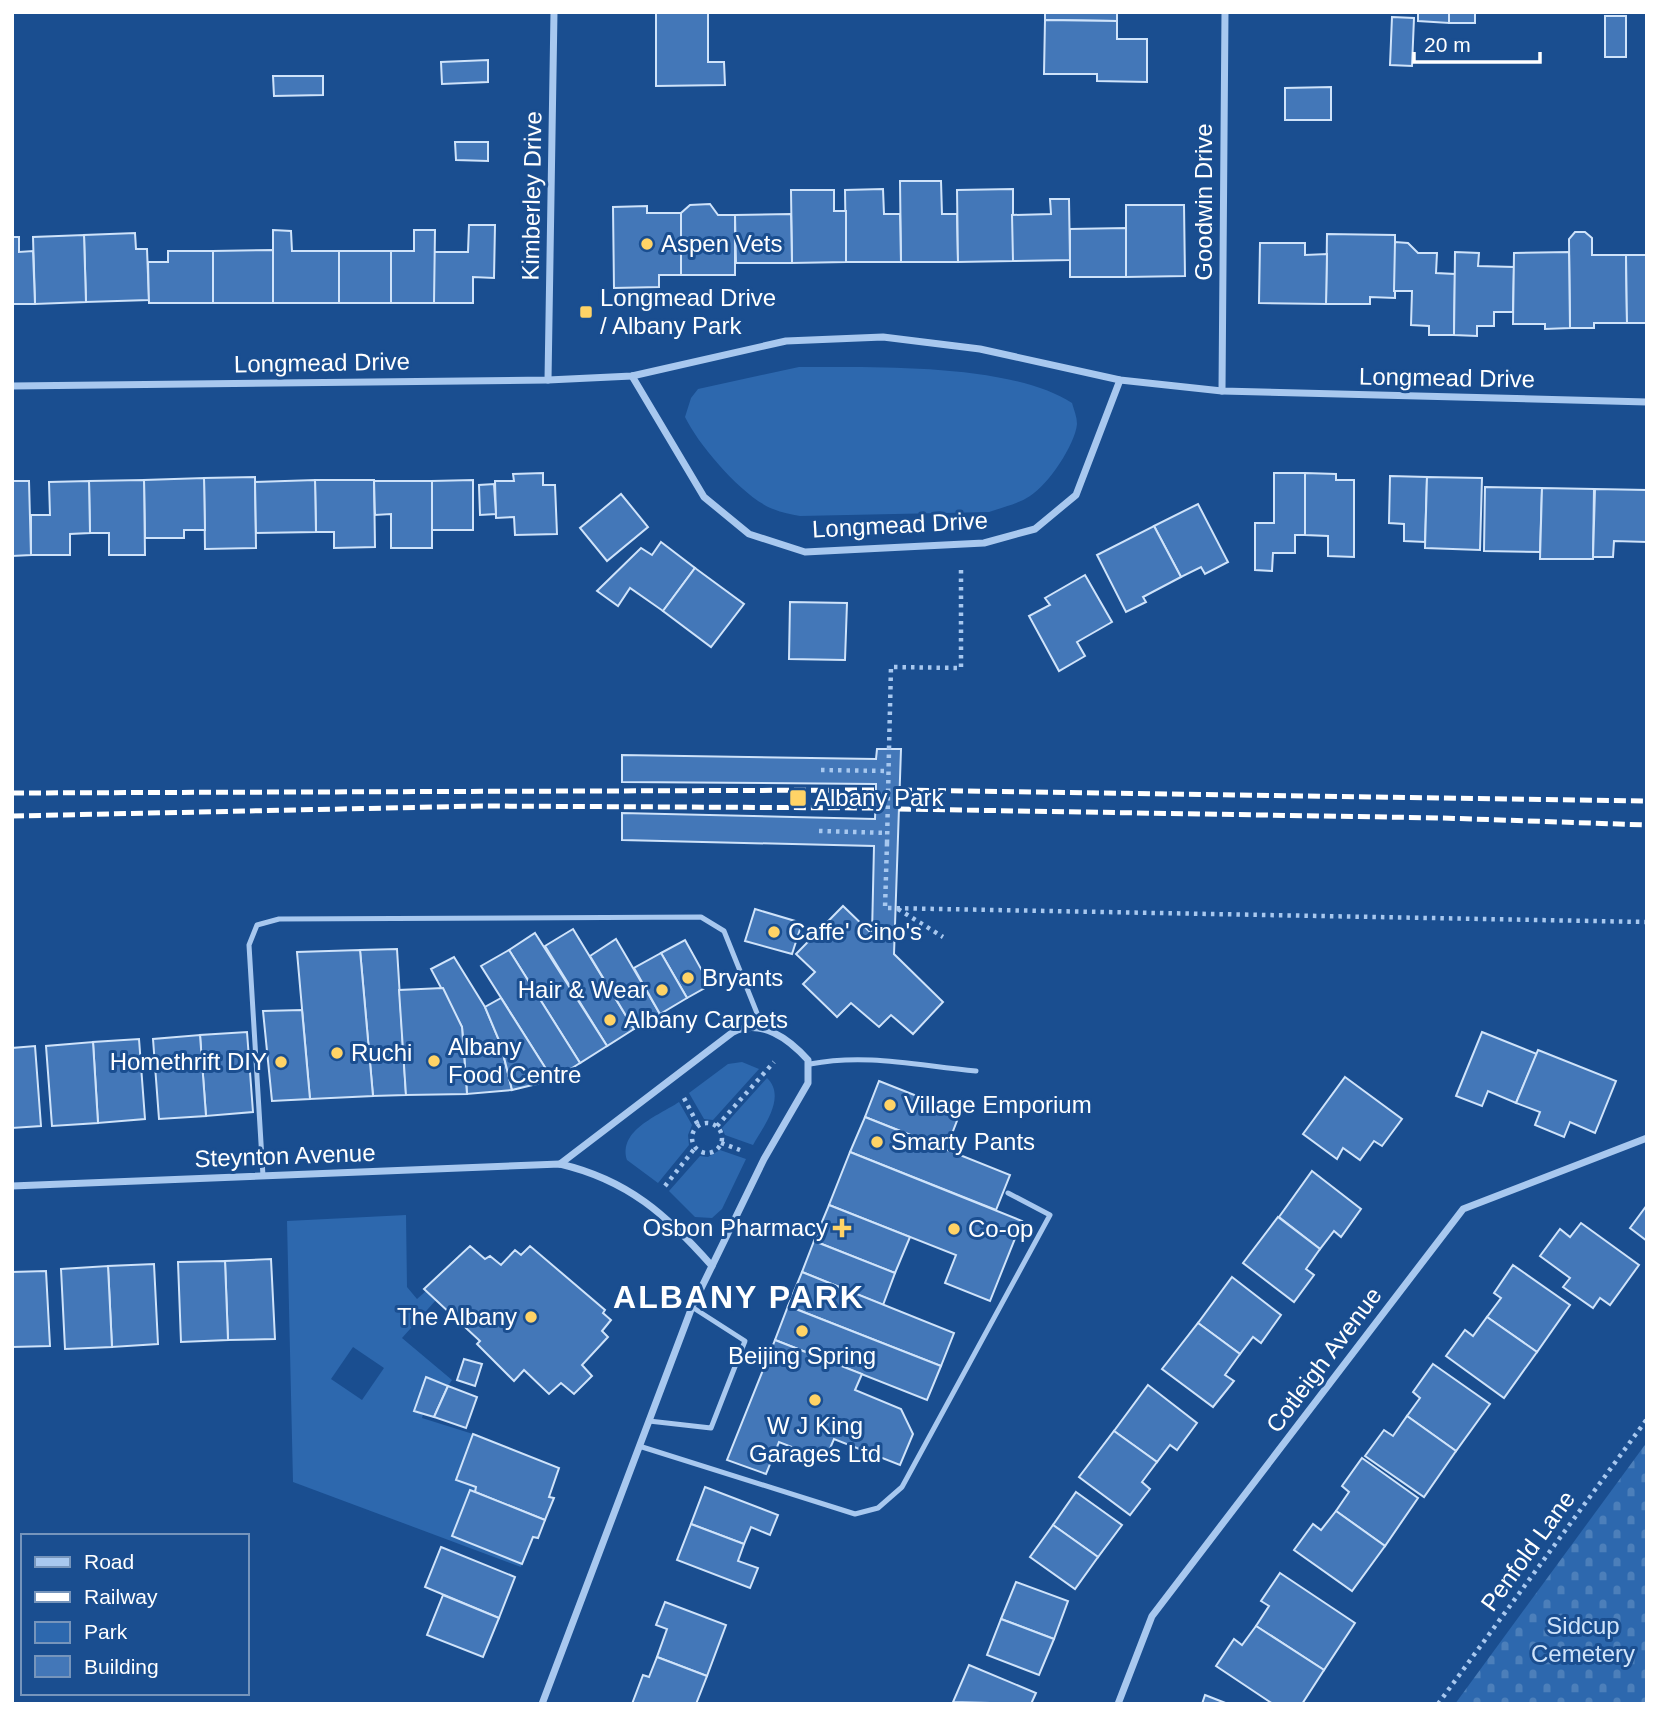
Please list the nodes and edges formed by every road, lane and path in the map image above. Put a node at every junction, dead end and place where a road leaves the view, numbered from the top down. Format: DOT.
graph roads {
  1 [pos="554,12"];
  2 [pos="1225,12"];
  3 [pos="632,376"];
  4 [pos="548,380"];
  5 [pos="1120,380"];
  6 [pos="12,386"];
  7 [pos="1222,391"];
  8 [pos="1647,402"];
  9 [pos="961,545"];
  10 [pos="821,770"];
  11 [pos="889,771"];
  12 [pos="819,831"];
  13 [pos="887,833"];
  14 [pos="897,909"];
  15 [pos="1647,922"];
  16 [pos="943,937"];
  17 [pos="763,1028"];
  18 [pos="790,1044"];
  19 [pos="810,1064"];
  20 [pos="976,1070"];
  21 [pos="717,1126"];
  22 [pos="1647,1138"];
  23 [pos="695,1148"];
  24 [pos="560,1164"];
  25 [pos="263,1176"];
  26 [pos="12,1186"];
  27 [pos="1008,1193"];
  28 [pos="651,1204"];
  29 [pos="712,1266"];
  30 [pos="692,1307"];
  31 [pos="1647,1419"];
  32 [pos="649,1420"];
  33 [pos="639,1446"];
  34 [pos="542,1704"];
  35 [pos="1118,1704"];
  36 [pos="1438,1704"];
  1 -- 4 [label="street, Kimberley Drive"];
  2 -- 7 [label="street, Goodwin Drive"];
  3 -- 4 [label="street, Longmead Drive"];
  3 -- 5 [label="street, Longmead Drive"];
  3 -- 9 [label="street, Longmead Drive"];
  4 -- 6 [label="street, Longmead Drive"];
  5 -- 7 [label="street, Longmead Drive"];
  5 -- 9 [label="street, Longmead Drive"];
  7 -- 8 [label="street, Longmead Drive"];
  9 -- 11 [label="path, bridge"];
  10 -- 11 [label="path"];
  11 -- 13 [label="path, bridge"];
  12 -- 13 [label="path"];
  13 -- 14 [label="path"];
  14 -- 15 [label="path"];
  14 -- 16 [label="path"];
  17 -- 18 [label="street"];
  17 -- 24 [label="street"];
  17 -- 25 [label="lane"];
  18 -- 19 [label="street"];
  18 -- 21 [label="path"];
  19 -- 20 [label="lane"];
  19 -- 29 [label="street"];
  21 -- 23 [label="path"];
  21 -- 23 [label="path"];
  22 -- 35 [label="street, Cotleigh Avenue"];
  23 -- 28 [label="path"];
  24 -- 25 [label="street, Steynton Avenue"];
  24 -- 28 [label="street, Steynton Avenue"];
  25 -- 26 [label="street, Steynton Avenue"];
  27 -- 33 [label="lane"];
  28 -- 29 [label="street, Steynton Avenue"];
  29 -- 30 [label="street"];
  30 -- 32 [label="street"];
  30 -- 32 [label="lane"];
  31 -- 36 [label="path, Penfold Lane"];
  32 -- 33 [label="street"];
  33 -- 34 [label="street"];
}
